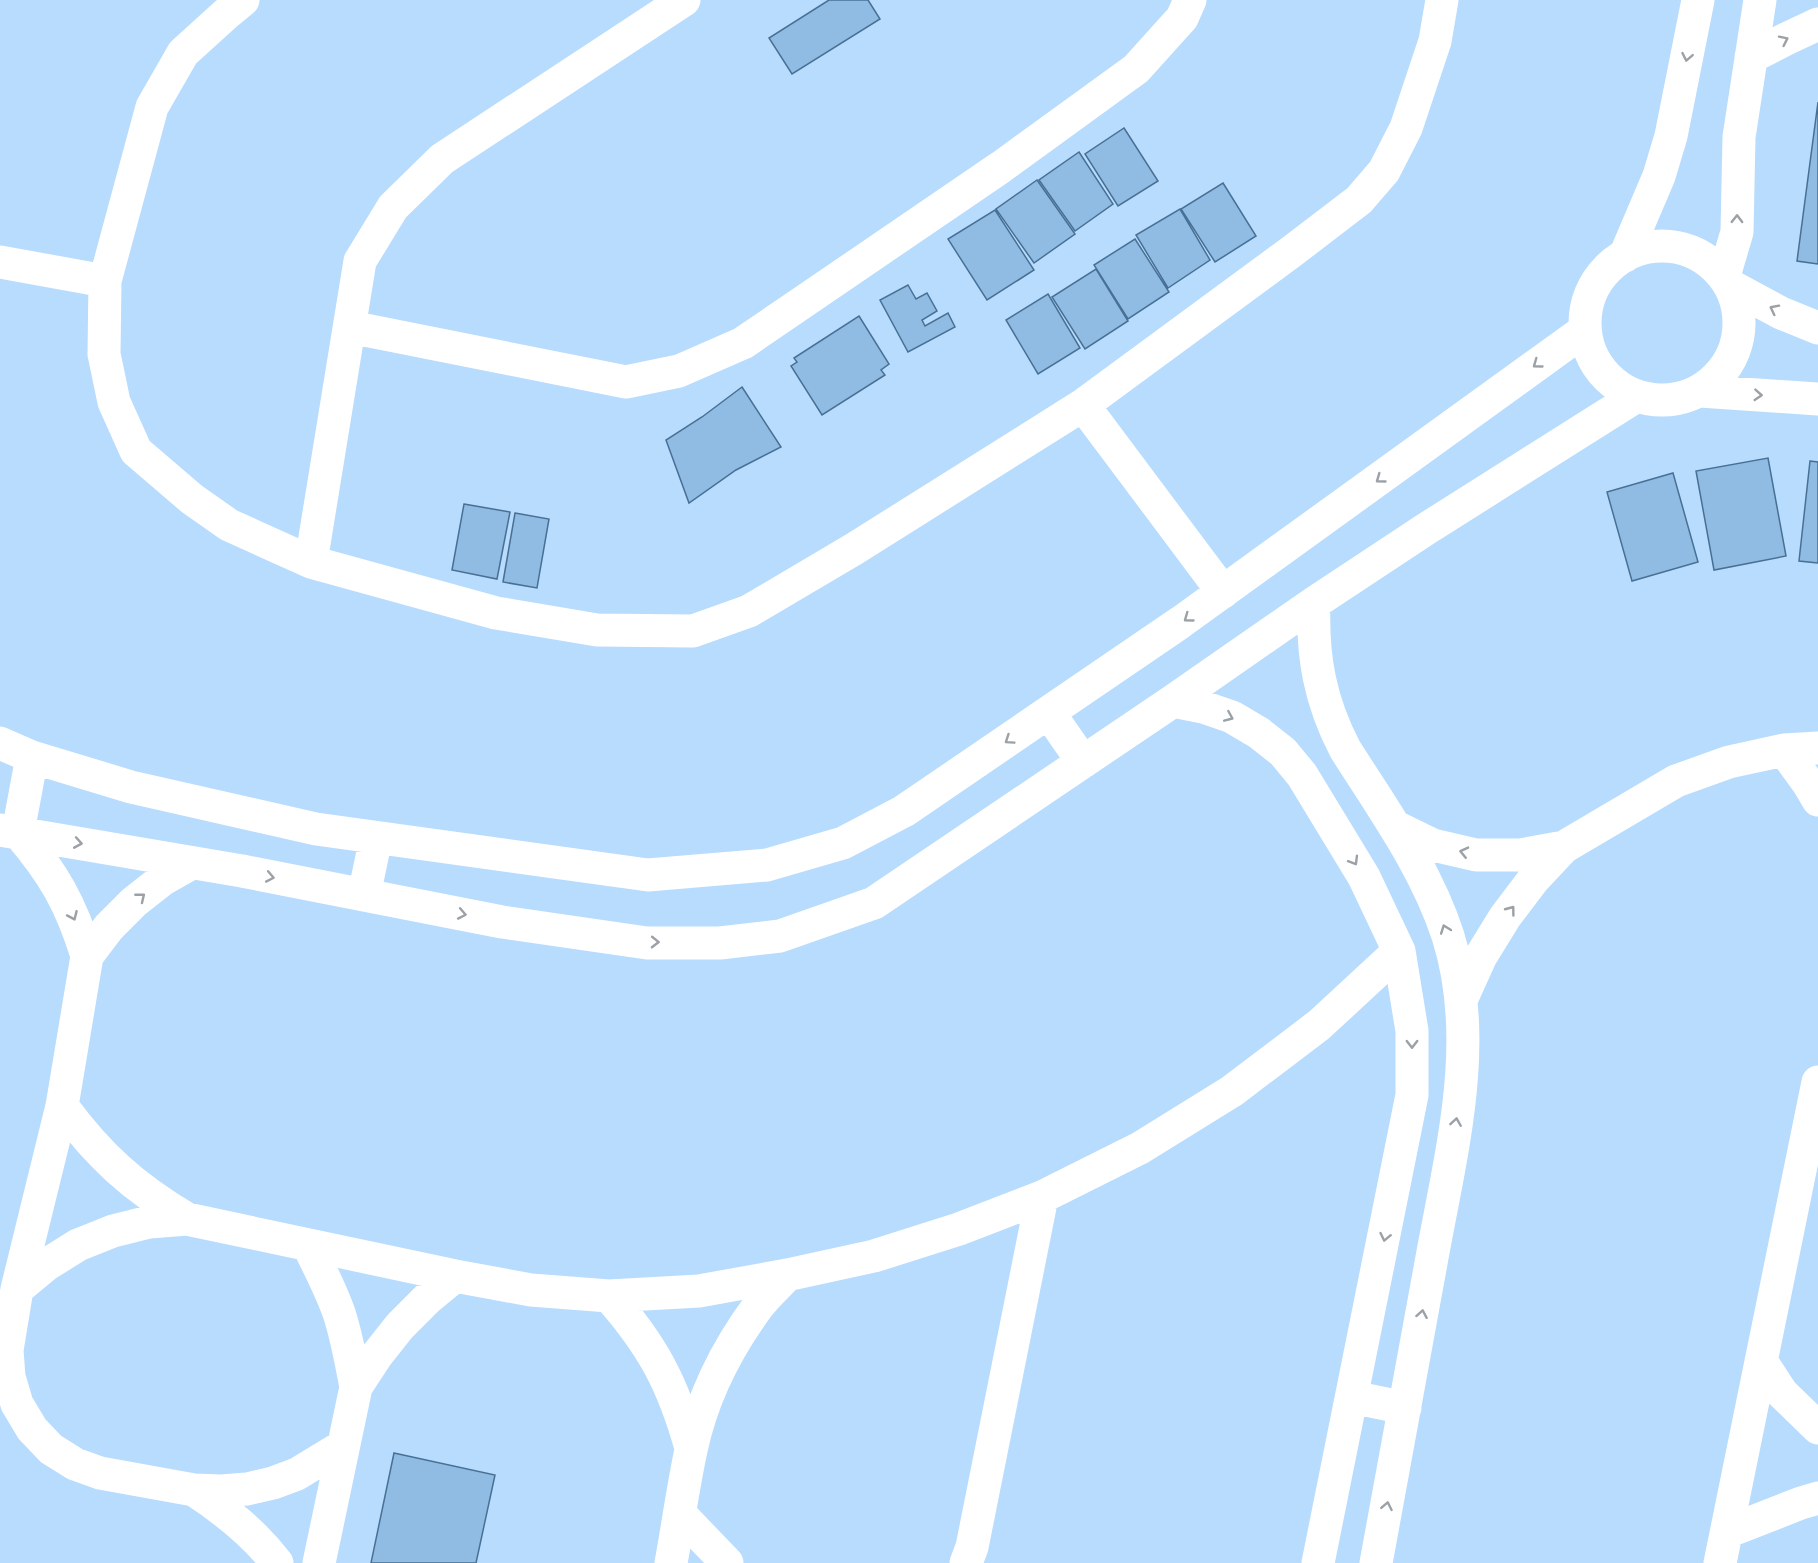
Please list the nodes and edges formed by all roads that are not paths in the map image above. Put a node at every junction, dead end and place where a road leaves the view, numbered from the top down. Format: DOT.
graph roads {
  1 [pos="243,0"];
  2 [pos="684,0"];
  3 [pos="1190,0"];
  4 [pos="1442,0"];
  5 [pos="1698,0"];
  6 [pos="1760,0"];
  7 [pos="1818,24"];
  8 [pos="1751,57"];
  9 [pos="1624,256"];
  10 [pos="0,262"];
  11 [pos="105,281"];
  12 [pos="1727,281"];
  13 [pos="350,327"];
  14 [pos="1818,328"];
  15 [pos="1585,330"];
  16 [pos="1700,392"];
  17 [pos="1635,397"];
  18 [pos="1818,399"];
  19 [pos="1083,405"];
  20 [pos="311,562"];
  21 [pos="1223,592"];
  22 [pos="1314,603"];
  23 [pos="1173,701"];
  24 [pos="1049,713"];
  25 [pos="0,743"];
  26 [pos="1818,748"];
  27 [pos="1345,749"];
  28 [pos="1784,750"];
  29 [pos="32,757"];
  30 [pos="1083,762"];
  31 [pos="1302,775"];
  32 [pos="1818,800"];
  33 [pos="1394,826"];
  34 [pos="9,831"];
  35 [pos="376,838"];
  36 [pos="1564,847"];
  37 [pos="192,863"];
  38 [pos="364,895"];
  39 [pos="1399,951"];
  40 [pos="87,956"];
  41 [pos="1462,998"];
  42 [pos="1818,1082"];
  43 [pos="62,1106"];
  44 [pos="1806,1190"];
  45 [pos="1042,1197"];
  46 [pos="187,1219"];
  47 [pos="308,1245"];
  48 [pos="787,1275"];
  49 [pos="455,1276"];
  50 [pos="17,1289"];
  51 [pos="609,1296"];
  52 [pos="1761,1361"];
  53 [pos="356,1386"];
  54 [pos="1352,1397"];
  55 [pos="1406,1408"];
  56 [pos="1818,1428"];
  57 [pos="344,1446"];
  58 [pos="691,1448"];
  59 [pos="194,1490"];
  60 [pos="1818,1498"];
  61 [pos="680,1514"];
  62 [pos="1723,1548"];
  63 [pos="277,1563"];
  64 [pos="319,1563"];
  65 [pos="671,1563"];
  66 [pos="727,1563"];
  67 [pos="966,1563"];
  68 [pos="1318,1563"];
  69 [pos="1376,1563"];
  1 -- 11 [label="street"];
  2 -- 13 [label="street"];
  3 -- 13 [label="street"];
  4 -- 19 [label="street"];
  5 -- 9 [label="street, one-way"];
  6 -- 8 [label="street"];
  8 -- 7 [label="street, one-way"];
  12 -- 8 [label="street, one-way"];
  9 -- 12 [label="street"];
  9 -- 15 [label="street"];
  10 -- 11 [label="street"];
  11 -- 20 [label="street"];
  14 -- 12 [label="street, one-way"];
  12 -- 16 [label="street"];
  13 -- 20 [label="street"];
  15 -- 17 [label="street"];
  15 -- 21 [label="street, one-way"];
  16 -- 17 [label="street"];
  16 -- 18 [label="street, one-way"];
  17 -- 22 [label="street"];
  19 -- 20 [label="street"];
  19 -- 21 [label="street"];
  21 -- 24 [label="street, one-way"];
  22 -- 23 [label="street"];
  22 -- 27 [label="street"];
  23 -- 30 [label="street"];
  23 -- 31 [label="street, one-way"];
  24 -- 30 [label="street"];
  24 -- 35 [label="street, one-way"];
  25 -- 29 [label="street"];
  26 -- 28 [label="street"];
  27 -- 31 [label="street"];
  27 -- 33 [label="street"];
  28 -- 32 [label="street"];
  28 -- 36 [label="street"];
  29 -- 34 [label="street"];
  29 -- 35 [label="street"];
  38 -- 30 [label="street, one-way"];
  31 -- 39 [label="street, one-way"];
  36 -- 33 [label="street, one-way"];
  41 -- 33 [label="street, one-way"];
  34 -- 37 [label="street, one-way"];
  34 -- 40 [label="street, one-way"];
  35 -- 38 [label="street"];
  41 -- 36 [label="street, one-way"];
  37 -- 38 [label="street, one-way"];
  40 -- 37 [label="street, one-way"];
  39 -- 45 [label="street"];
  39 -- 54 [label="street, one-way"];
  40 -- 43 [label="street"];
  55 -- 41 [label="street, one-way"];
  42 -- 44 [label="street"];
  43 -- 46 [label="street"];
  43 -- 50 [label="street"];
  44 -- 52 [label="street"];
  45 -- 48 [label="street"];
  45 -- 67 [label="street"];
  46 -- 47 [label="street"];
  46 -- 50 [label="street"];
  47 -- 49 [label="street"];
  47 -- 53 [label="street"];
  48 -- 51 [label="street"];
  48 -- 58 [label="street"];
  49 -- 51 [label="street"];
  49 -- 53 [label="street"];
  50 -- 59 [label="street"];
  51 -- 58 [label="street"];
  52 -- 56 [label="street"];
  52 -- 62 [label="street"];
  53 -- 57 [label="street"];
  54 -- 55 [label="street"];
  54 -- 68 [label="street"];
  69 -- 55 [label="street, one-way"];
  57 -- 59 [label="street"];
  57 -- 64 [label="street"];
  58 -- 61 [label="street"];
  59 -- 63 [label="street"];
  60 -- 62 [label="street"];
  61 -- 65 [label="street"];
  61 -- 66 [label="street"];
}
